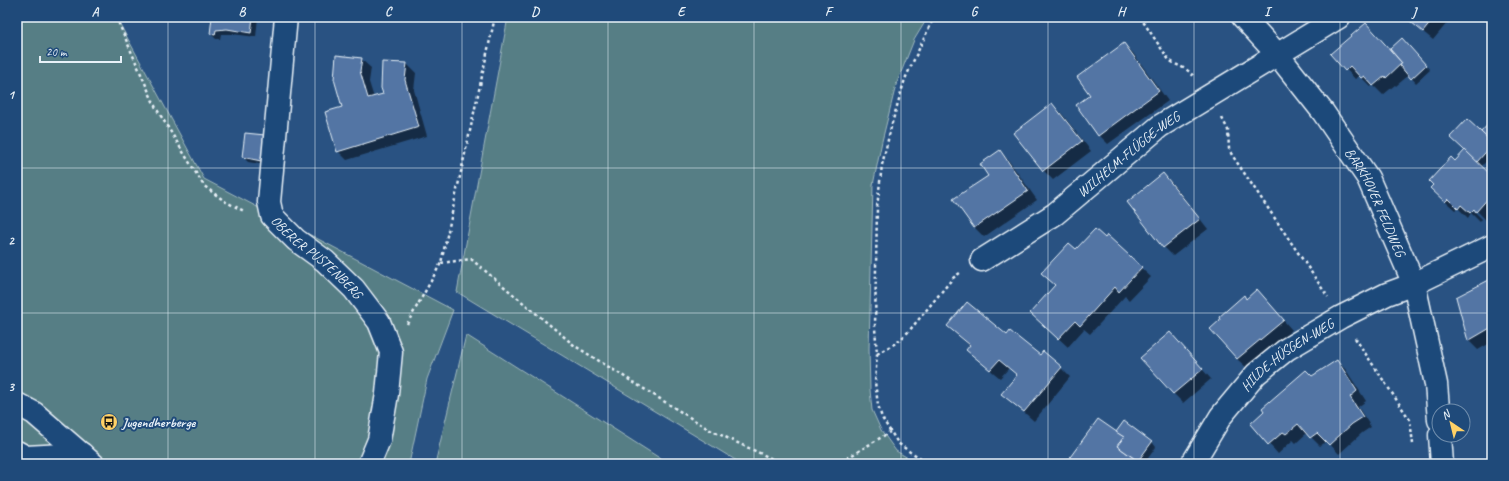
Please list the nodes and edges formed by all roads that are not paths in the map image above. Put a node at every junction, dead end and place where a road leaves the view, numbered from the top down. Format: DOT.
graph roads {
  1 [pos="286,17"];
  2 [pos="1243,17"];
  3 [pos="1339,17"];
  4 [pos="1278,55"];
  5 [pos="1492,246"];
  6 [pos="982,260"];
  7 [pos="1414,284"];
  8 [pos="1438,403"];
  9 [pos="17,404"];
  10 [pos="1441,443"];
  11 [pos="17,452"];
  12 [pos="87,459"];
  13 [pos="369,464"];
  14 [pos="1192,464"];
  15 [pos="1442,464"];
  1 -- 13 [label="street, OBERER PUSTENBERG"];
  2 -- 4 [label="street, BARKHOVER FELDWEG"];
  3 -- 4 [label="street, WILHELM-FLÜGGE-WEG"];
  4 -- 6 [label="street, WILHELM-FLÜGGE-WEG"];
  4 -- 7 [label="street, BARKHOVER FELDWEG"];
  5 -- 7 [label="street, HILDE-HÜSGEN-WEG"];
  7 -- 8 [label="street, BARKHOVER FELDWEG"];
  7 -- 14 [label="street, HILDE-HÜSGEN-WEG"];
  9 -- 12 [label="street"];
  10 -- 15 [label="street"];
  11 -- 12 [label="street"];
}
